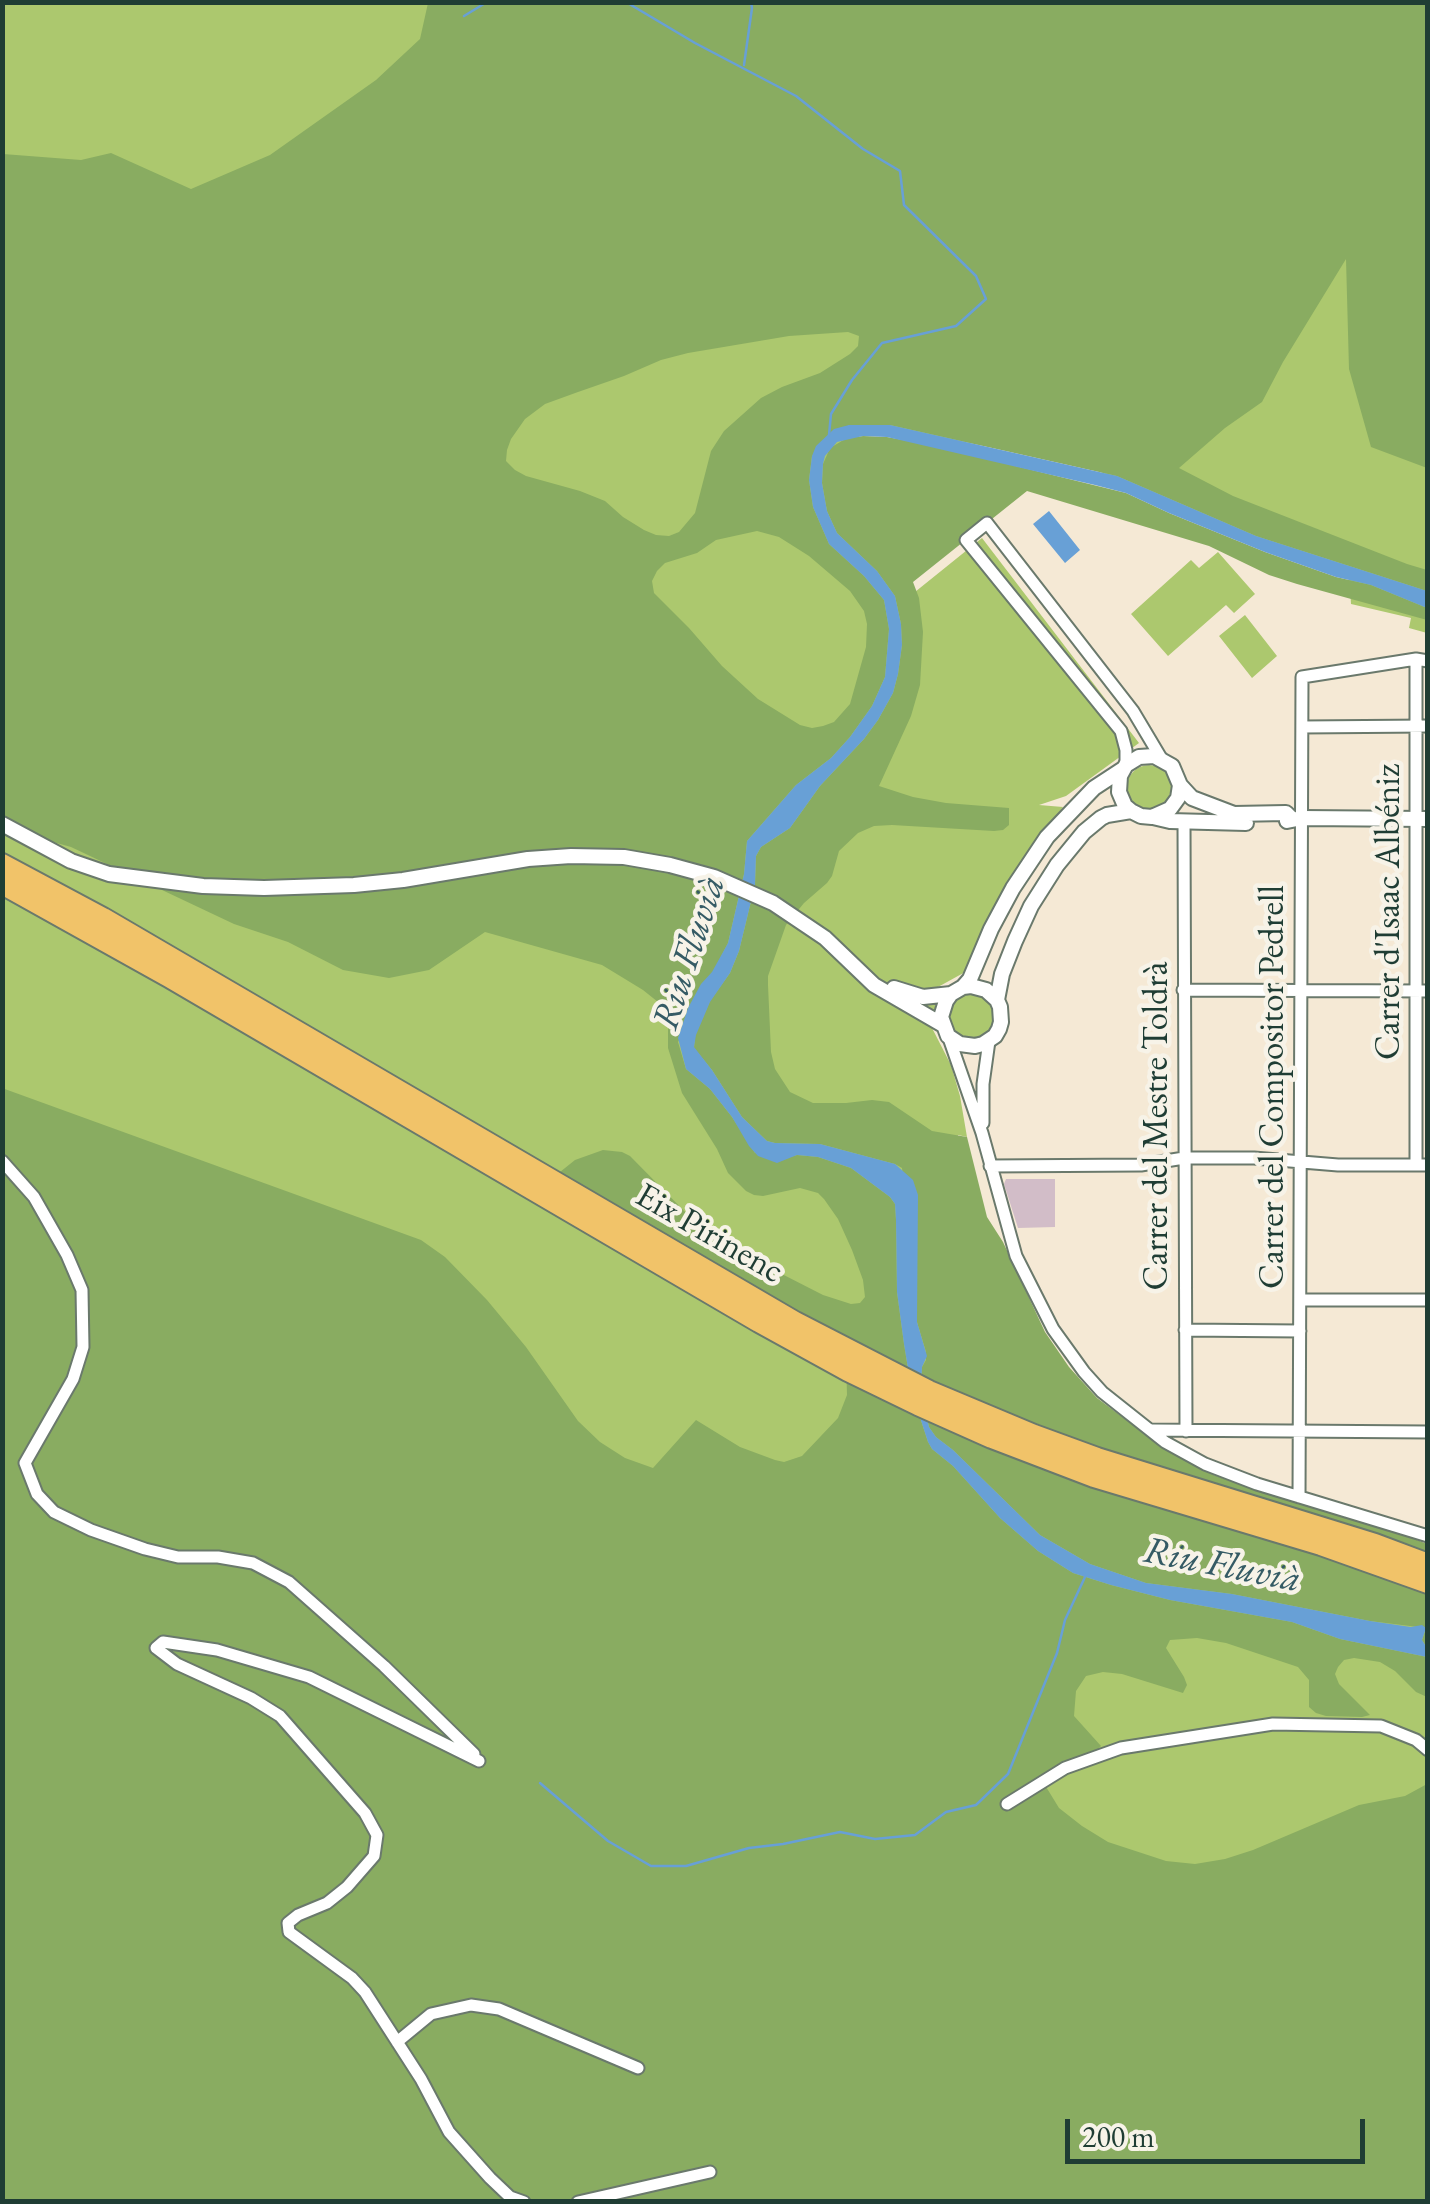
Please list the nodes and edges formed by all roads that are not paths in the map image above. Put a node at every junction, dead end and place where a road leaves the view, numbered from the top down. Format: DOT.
graph roads {
  1 [pos="1422,660"];
  2 [pos="1422,726"];
  3 [pos="1302,727"];
  4 [pos="1161,758"];
  5 [pos="1125,767"];
  6 [pos="1180,785"];
  7 [pos="1130,811"];
  8 [pos="1152,817"];
  9 [pos="1297,819"];
  10 [pos="1422,819"];
  11 [pos="1184,822"];
  12 [pos="2,824"];
  13 [pos="2,864"];
  14 [pos="2,884"];
  15 [pos="847,959"];
  16 [pos="1183,990"];
  17 [pos="1301,990"];
  18 [pos="1422,990"];
  19 [pos="957,991"];
  20 [pos="997,1000"];
  21 [pos="945,1030"];
  22 [pos="989,1041"];
  23 [pos="982,1133"];
  24 [pos="1184,1158"];
  25 [pos="2,1162"];
  26 [pos="1300,1162"];
  27 [pos="1422,1165"];
  28 [pos="990,1166"];
  29 [pos="1300,1300"];
  30 [pos="1428,1300"];
  31 [pos="1185,1330"];
  32 [pos="1300,1330"];
  33 [pos="1149,1430"];
  34 [pos="1186,1431"];
  35 [pos="1300,1432"];
  36 [pos="1428,1432"];
  37 [pos="1299,1497"];
  38 [pos="1428,1536"];
  39 [pos="1428,1564"];
  40 [pos="1428,1583"];
  41 [pos="1428,1750"];
  42 [pos="1008,1804"];
  43 [pos="397,2042"];
  44 [pos="638,2068"];
  45 [pos="710,2172"];
  46 [pos="524,2202"];
  47 [pos="578,2202"];
  1 -- 2 [label="street, Carrer d'Isaac Albéniz"];
  1 -- 3 [label="street, Carrer del Compositor Pedrell"];
  2 -- 3 [label="street"];
  2 -- 10 [label="street, Carrer d'Isaac Albéniz"];
  3 -- 9 [label="street, Carrer del Compositor Pedrell"];
  4 -- 5 [label="street"];
  4 -- 5 [label="street"];
  4 -- 6 [label="street"];
  5 -- 7 [label="street"];
  5 -- 19 [label="street"];
  6 -- 8 [label="street"];
  6 -- 9 [label="street"];
  7 -- 8 [label="street"];
  7 -- 20 [label="street"];
  8 -- 11 [label="street"];
  9 -- 10 [label="street"];
  9 -- 11 [label="street"];
  9 -- 17 [label="street, Carrer del Compositor Pedrell"];
  10 -- 18 [label="street, Carrer d'Isaac Albéniz"];
  11 -- 16 [label="street, Carrer del Mestre Toldrà"];
  12 -- 15 [label="street"];
  13 -- 39 [label="highway, Eix Pirinenc"];
  14 -- 40 [label="highway, Eix Pirinenc"];
  15 -- 19 [label="street"];
  15 -- 21 [label="street"];
  16 -- 17 [label="street"];
  16 -- 24 [label="street, Carrer del Mestre Toldrà"];
  17 -- 18 [label="street"];
  17 -- 26 [label="street, Carrer del Compositor Pedrell"];
  18 -- 27 [label="street, Carrer d'Isaac Albéniz"];
  19 -- 20 [label="street"];
  19 -- 21 [label="street"];
  20 -- 22 [label="street"];
  21 -- 22 [label="street"];
  21 -- 23 [label="street"];
  22 -- 23 [label="street"];
  23 -- 28 [label="street"];
  24 -- 26 [label="street"];
  24 -- 28 [label="street"];
  24 -- 31 [label="street, Carrer del Mestre Toldrà"];
  25 -- 43 [label="street"];
  26 -- 27 [label="street"];
  26 -- 29 [label="street, Carrer del Compositor Pedrell"];
  28 -- 33 [label="street"];
  29 -- 30 [label="street"];
  29 -- 32 [label="street, Carrer del Compositor Pedrell"];
  31 -- 32 [label="street"];
  31 -- 34 [label="street, Carrer del Mestre Toldrà"];
  32 -- 35 [label="street, Carrer del Compositor Pedrell"];
  33 -- 34 [label="street"];
  33 -- 37 [label="street"];
  34 -- 35 [label="street"];
  35 -- 36 [label="street"];
  35 -- 37 [label="street, Carrer del Compositor Pedrell"];
  37 -- 38 [label="street"];
  41 -- 42 [label="street"];
  43 -- 44 [label="street"];
  43 -- 46 [label="street"];
  45 -- 47 [label="street"];
}
